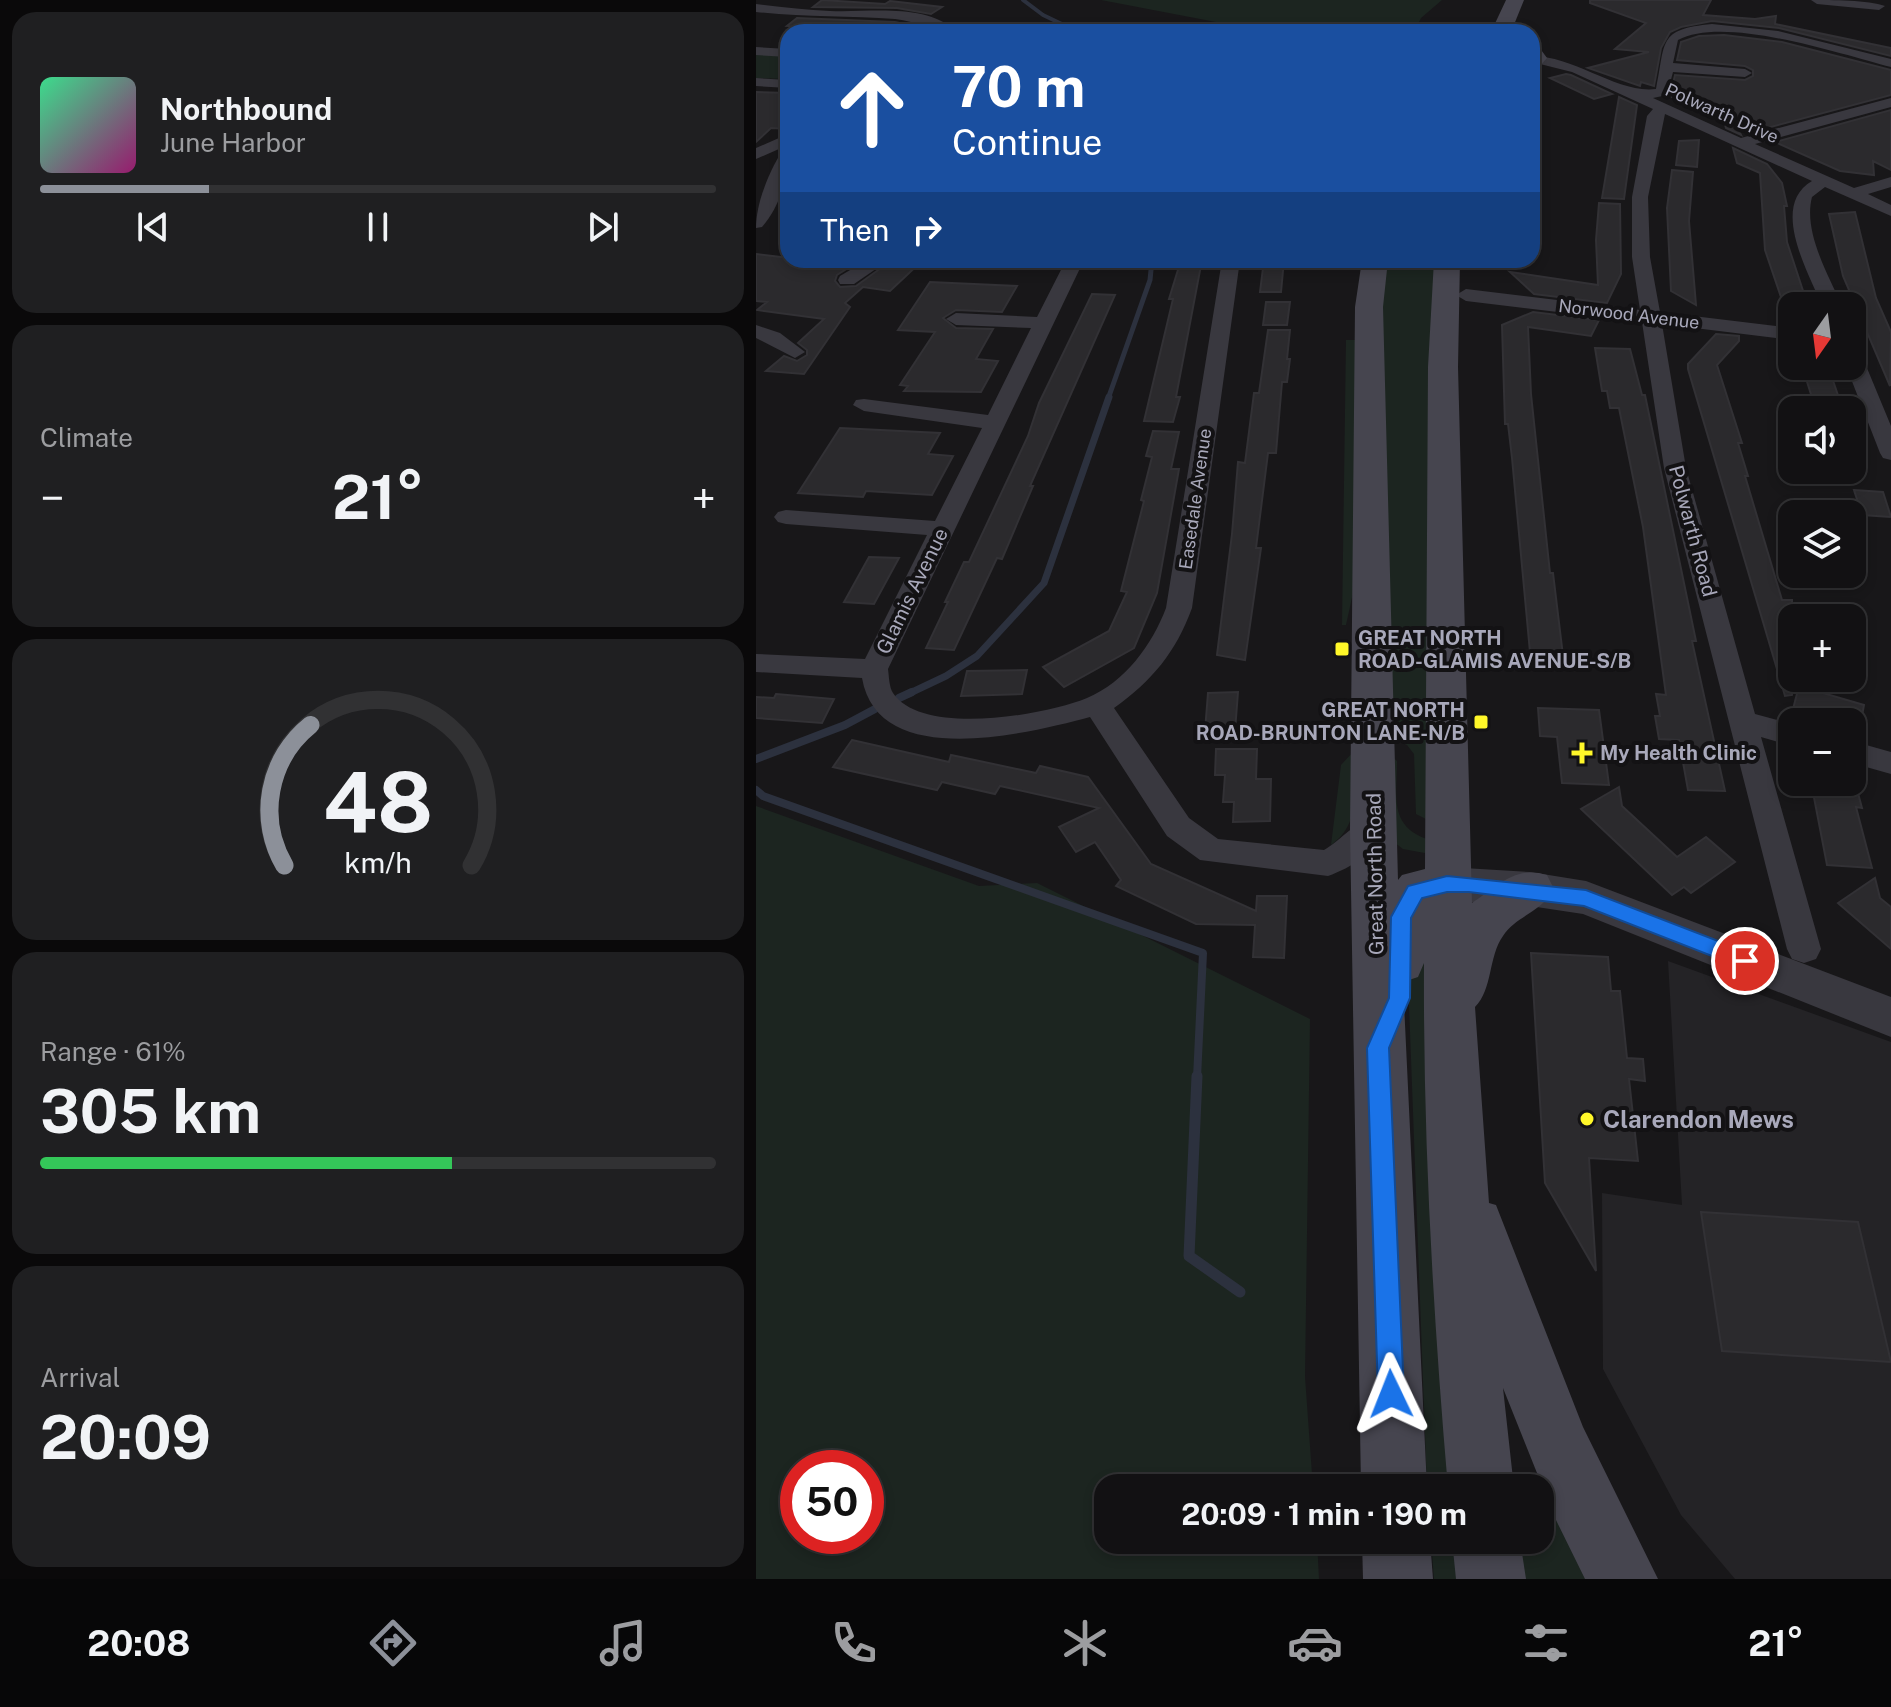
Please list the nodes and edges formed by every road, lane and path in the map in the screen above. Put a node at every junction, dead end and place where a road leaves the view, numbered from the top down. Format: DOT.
graph roads {
  1 [pos="1515,0"];
  2 [pos="1817,0"];
  3 [pos="1879,6"];
  4 [pos="756,8"];
  5 [pos="792,12"];
  6 [pos="770,23"];
  7 [pos="937,24"];
  8 [pos="1504,24"];
  9 [pos="756,51"];
  10 [pos="780,52"];
  11 [pos="1540,60"];
  12 [pos="1891,63"];
  13 [pos="1666,67"];
  14 [pos="1745,73"];
  15 [pos="756,82"];
  16 [pos="780,84"];
  17 [pos="1635,96"];
  18 [pos="1891,102"];
  19 [pos="1662,109"];
  20 [pos="780,143"];
  21 [pos="1739,143"];
  22 [pos="756,154"];
  23 [pos="780,161"];
  24 [pos="756,168"];
  25 [pos="780,169"];
  26 [pos="1825,181"];
  27 [pos="1891,182"];
  28 [pos="1852,194"];
  29 [pos="1891,211"];
  30 [pos="763,222"];
  31 [pos="867,268"];
  32 [pos="1071,268"];
  33 [pos="1230,268"];
  34 [pos="1374,268"];
  35 [pos="1447,268"];
  36 [pos="847,280"];
  37 [pos="1827,292"];
  38 [pos="1466,295"];
  39 [pos="1651,317"];
  40 [pos="956,319"];
  41 [pos="1042,323"];
  42 [pos="756,331"];
  43 [pos="1778,332"];
  44 [pos="795,352"];
  45 [pos="1862,380"];
  46 [pos="864,405"];
  47 [pos="995,423"];
  48 [pos="1891,453"];
  49 [pos="786,517"];
  50 [pos="942,529"];
  51 [pos="756,663"];
  52 [pos="874,669"];
  53 [pos="1097,705"];
  54 [pos="1744,721"];
  55 [pos="1778,731"];
  56 [pos="1866,756"];
  57 [pos="1891,763"];
  58 [pos="1358,853"];
  59 [pos="1447,884"];
  60 [pos="1530,889"];
  61 [pos="1804,949"];
  62 [pos="1891,1017"];
  63 [pos="1450,1037"];
  64 [pos="1378,1048"];
  65 [pos="1457,1178"];
  66 [pos="1393,1474"];
  67 [pos="1480,1474"];
  68 [pos="1397,1554"];
  69 [pos="1488,1554"];
  70 [pos="1398,1579"];
  71 [pos="1491,1579"];
  72 [pos="1623,1579"];
  1 -- 8 [label="main road"];
  2 -- 3 [label="street"];
  4 -- 5 [label="street"];
  5 -- 6 [label="street"];
  5 -- 7 [label="street"];
  9 -- 10 [label="street"];
  11 -- 17 [label="street, Polwarth Drive"];
  12 -- 13 [label="street"];
  13 -- 14 [label="street"];
  13 -- 17 [label="street"];
  15 -- 16 [label="street"];
  17 -- 19 [label="street, Polwarth Drive"];
  18 -- 21 [label="street"];
  19 -- 21 [label="street, Polwarth Drive"];
  19 -- 39 [label="street, Polwarth Road"];
  20 -- 22 [label="street"];
  21 -- 26 [label="street, Polwarth Drive"];
  23 -- 24 [label="street"];
  25 -- 30 [label="street"];
  26 -- 28 [label="street, Polwarth Drive"];
  26 -- 37 [label="street"];
  27 -- 28 [label="street"];
  28 -- 29 [label="street, Polwarth Drive"];
  31 -- 36 [label="street"];
  32 -- 41 [label="street, Glamis Avenue"];
  33 -- 53 [label="street, Easedale Avenue"];
  34 -- 58 [label="main road, Great North Road"];
  35 -- 59 [label="main road"];
  38 -- 39 [label="street, Norwood Avenue"];
  39 -- 43 [label="street, Norwood Avenue"];
  39 -- 54 [label="street, Polwarth Road"];
  40 -- 41 [label="street"];
  41 -- 47 [label="street, Glamis Avenue"];
  42 -- 44 [label="street"];
  45 -- 48 [label="street"];
  46 -- 47 [label="street"];
  47 -- 50 [label="street, Glamis Avenue"];
  49 -- 50 [label="street"];
  50 -- 52 [label="street, Glamis Avenue"];
  51 -- 52 [label="street"];
  52 -- 53 [label="street, Glamis Avenue"];
  53 -- 58 [label="street"];
  54 -- 55 [label="street"];
  54 -- 61 [label="street, Polwarth Road"];
  56 -- 57 [label="street"];
  58 -- 59 [label="main road"];
  58 -- 64 [label="main road, Great North Road"];
  59 -- 60 [label="street"];
  59 -- 63 [label="main road"];
  59 -- 64 [label="main road"];
  60 -- 62 [label="street"];
  60 -- 63 [label="main road"];
  63 -- 65 [label="main road"];
  64 -- 66 [label="main road, Great North Road"];
  65 -- 67 [label="main road"];
  65 -- 72 [label="main road"];
  68 -- 70 [label="main road"];
  69 -- 71 [label="main road"];
}
